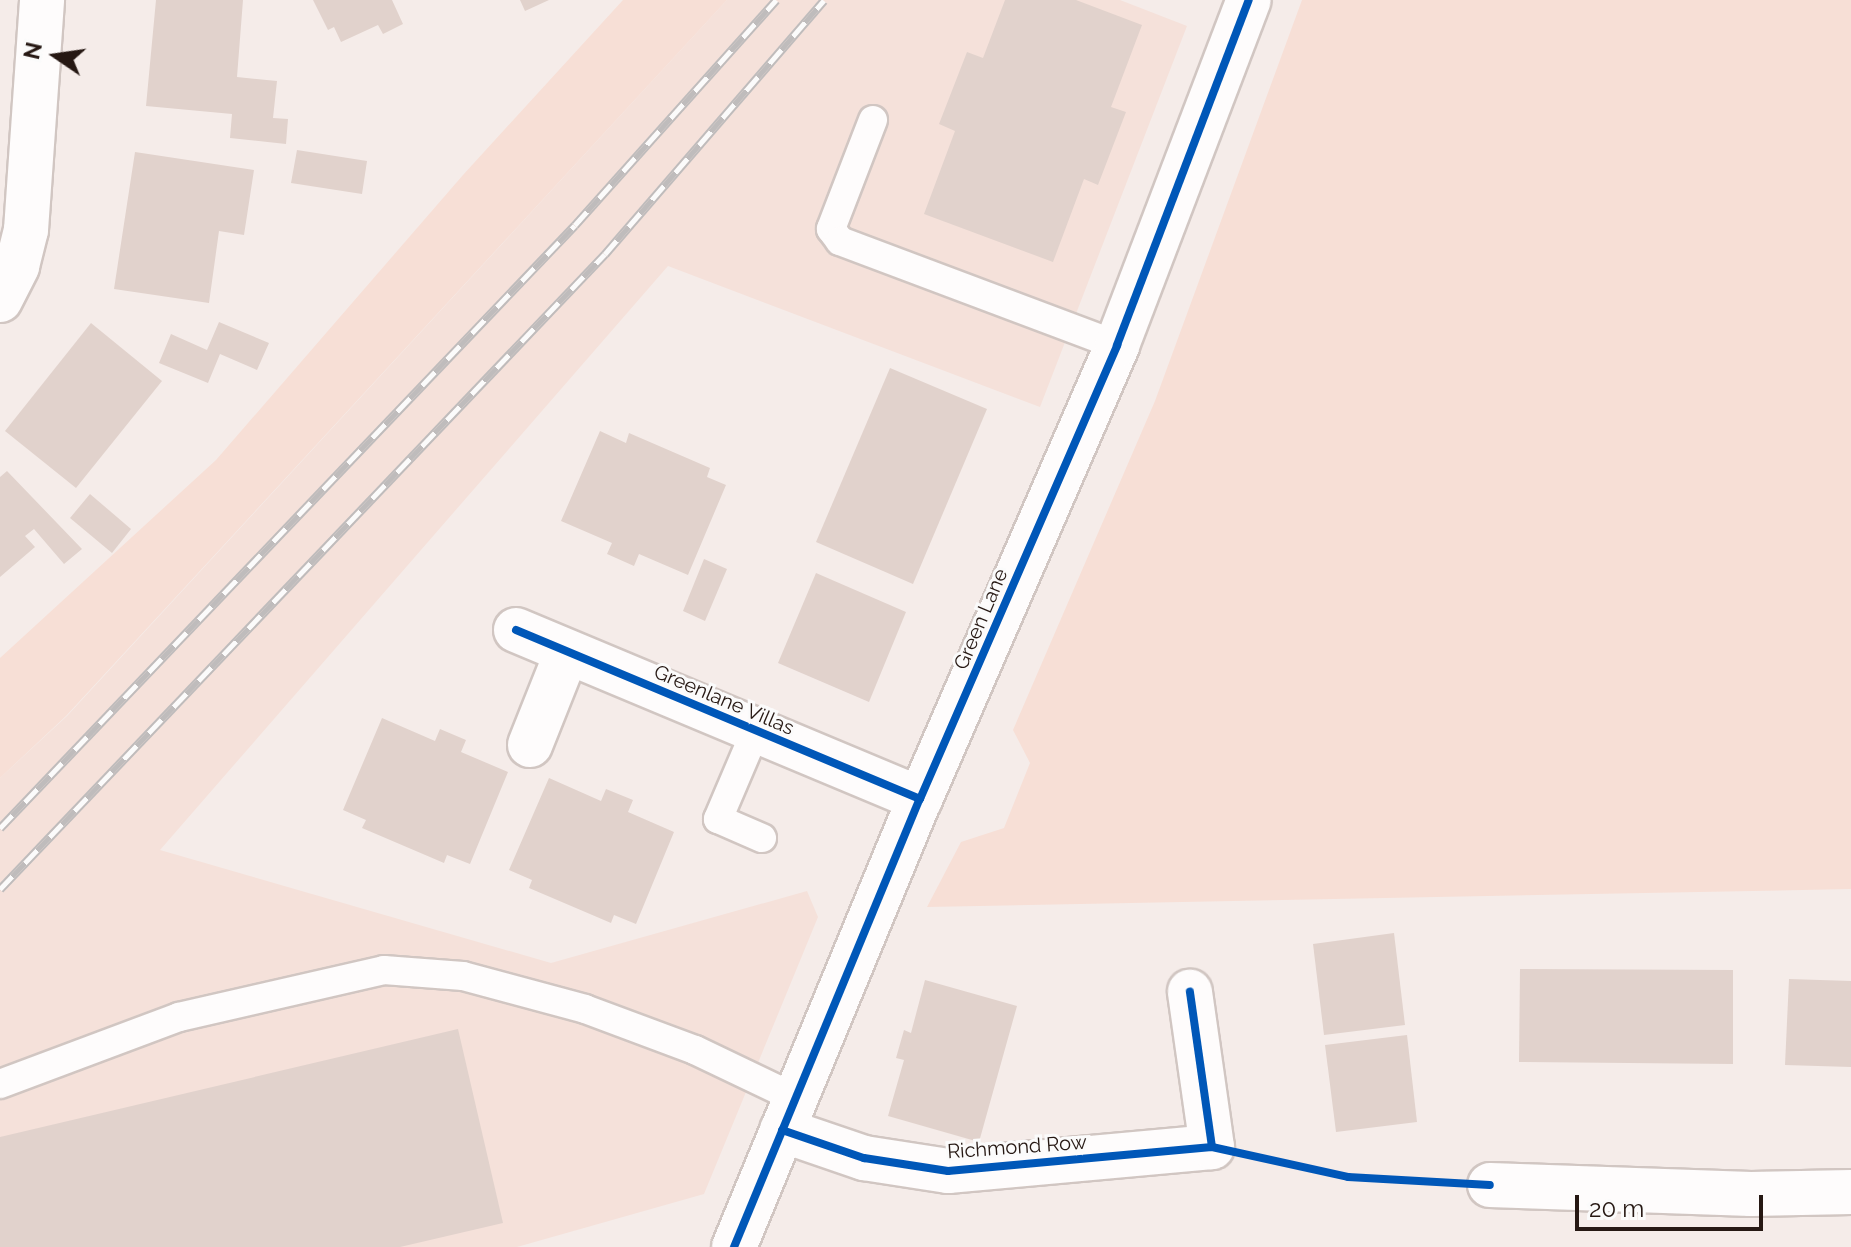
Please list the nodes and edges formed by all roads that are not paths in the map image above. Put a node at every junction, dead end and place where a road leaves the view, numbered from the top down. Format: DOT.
graph roads {
  1 [pos="42,0"];
  2 [pos="1249,0"];
  3 [pos="873,120"];
  4 [pos="0,300"];
  5 [pos="1117,345"];
  6 [pos="516,630"];
  7 [pos="567,652"];
  8 [pos="756,730"];
  9 [pos="530,745"];
  10 [pos="920,799"];
  11 [pos="762,838"];
  12 [pos="1190,992"];
  13 [pos="0,1084"];
  14 [pos="788,1114"];
  15 [pos="1490,1185"];
  16 [pos="1851,1192"];
  17 [pos="734,1247"];
  1 -- 4 [label="street"];
  2 -- 5 [label="street, Green Lane"];
  3 -- 5 [label="lane"];
  5 -- 10 [label="street, Green Lane"];
  6 -- 7 [label="street, Greenlane Villas"];
  7 -- 8 [label="street, Greenlane Villas"];
  7 -- 9 [label="street"];
  8 -- 10 [label="street, Greenlane Villas"];
  8 -- 11 [label="lane"];
  10 -- 14 [label="street, Green Lane"];
  12 -- 14 [label="street, Richmond Row"];
  13 -- 14 [label="lane"];
  14 -- 17 [label="street, Green Lane"];
  15 -- 16 [label="street"];
}
